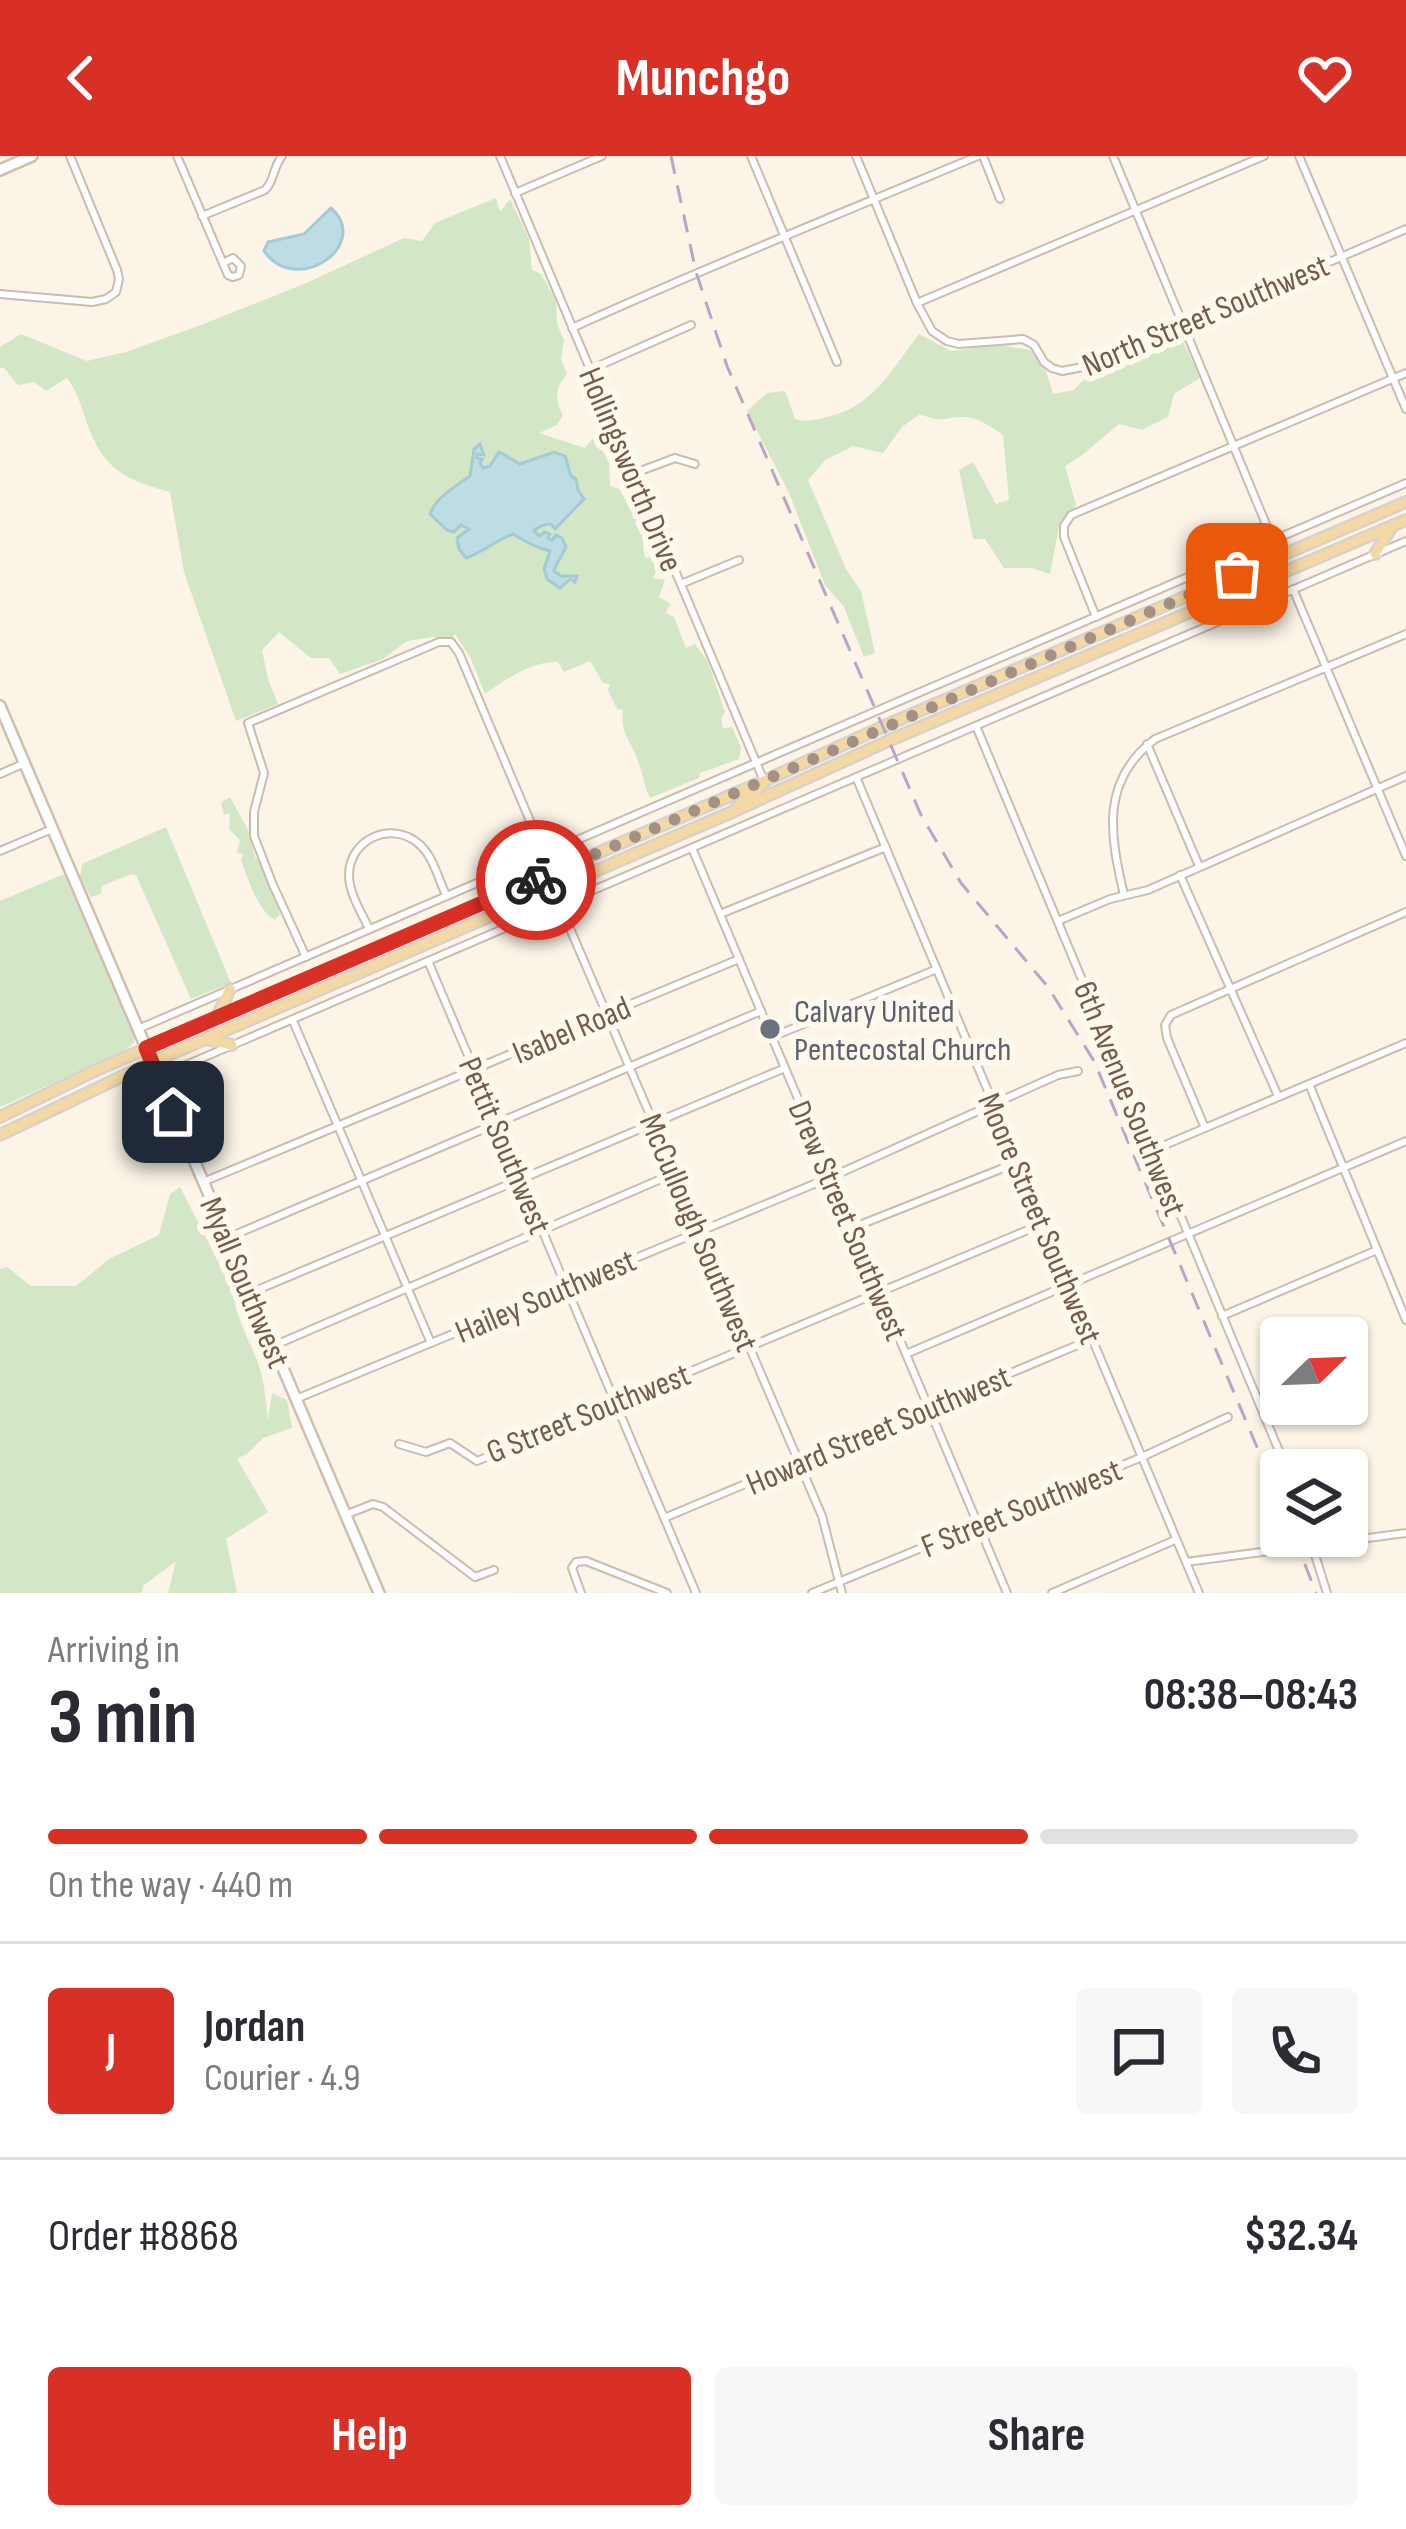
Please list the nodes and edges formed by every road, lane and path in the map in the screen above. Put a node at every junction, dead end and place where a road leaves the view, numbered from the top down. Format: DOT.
graph roads {
  1 [pos="32,156"];
  2 [pos="70,156"];
  3 [pos="177,156"];
  4 [pos="282,156"];
  5 [pos="500,156"];
  6 [pos="602,156"];
  7 [pos="751,156"];
  8 [pos="856,156"];
  9 [pos="980,156"];
  10 [pos="1113,156"];
  11 [pos="1264,156"];
  12 [pos="1298,156"];
  13 [pos="0,170"];
  14 [pos="515,193"];
  15 [pos="874,200"];
  16 [pos="1000,200"];
  17 [pos="1136,210"];
  18 [pos="202,216"];
  19 [pos="1406,229"];
  20 [pos="785,238"];
  21 [pos="1341,257"];
  22 [pos="223,263"];
  23 [pos="0,294"];
  24 [pos="917,303"];
  25 [pos="1184,325"];
  26 [pos="691,326"];
  27 [pos="572,328"];
  28 [pos="837,362"];
  29 [pos="589,370"];
  30 [pos="1406,374"];
  31 [pos="1393,379"];
  32 [pos="1406,410"];
  33 [pos="1234,446"];
  34 [pos="695,464"];
  35 [pos="635,473"];
  36 [pos="1406,483"];
  37 [pos="1406,502"];
  38 [pos="1406,520"];
  39 [pos="1391,526"];
  40 [pos="1273,541"];
  41 [pos="1406,541"];
  42 [pos="1375,554"];
  43 [pos="739,560"];
  44 [pos="681,584"];
  45 [pos="1293,590"];
  46 [pos="1096,617"];
  47 [pos="1406,634"];
  48 [pos="1326,667"];
  49 [pos="0,706"];
  50 [pos="976,726"];
  51 [pos="1148,744"];
  52 [pos="25,763"];
  53 [pos="756,763"];
  54 [pos="0,774"];
  55 [pos="1406,776"];
  56 [pos="856,777"];
  57 [pos="764,781"];
  58 [pos="1377,788"];
  59 [pos="732,812"];
  60 [pos="52,829"];
  61 [pos="692,848"];
  62 [pos="886,848"];
  63 [pos="0,851"];
  64 [pos="544,854"];
  65 [pos="1406,856"];
  66 [pos="1199,866"];
  67 [pos="547,875"];
  68 [pos="1180,875"];
  69 [pos="485,880"];
  70 [pos="513,890"];
  71 [pos="553,890"];
  72 [pos="1124,895"];
  73 [pos="446,896"];
  74 [pos="560,904"];
  75 [pos="1406,912"];
  76 [pos="720,914"];
  77 [pos="1058,921"];
  78 [pos="369,929"];
  79 [pos="306,957"];
  80 [pos="739,959"];
  81 [pos="428,962"];
  82 [pos="937,969"];
  83 [pos="1230,988"];
  84 [pos="230,989"];
  85 [pos="761,1011"];
  86 [pos="607,1014"];
  87 [pos="216,1019"];
  88 [pos="293,1019"];
  89 [pos="138,1029"];
  90 [pos="772,1037"];
  91 [pos="206,1039"];
  92 [pos="1406,1043"];
  93 [pos="232,1046"];
  94 [pos="146,1048"];
  95 [pos="152,1062"];
  96 [pos="629,1067"];
  97 [pos="785,1068"];
  98 [pos="474,1069"];
  99 [pos="1078,1071"];
  100 [pos="158,1077"];
  101 [pos="1309,1084"];
  102 [pos="1279,1097"];
  103 [pos="992,1103"];
  104 [pos="0,1117"];
  105 [pos="497,1124"];
  106 [pos="654,1124"];
  107 [pos="338,1126"];
  108 [pos="1205,1128"];
  109 [pos="0,1135"];
  110 [pos="1403,1142"];
  111 [pos="1153,1150"];
  112 [pos="1406,1157"];
  113 [pos="1018,1162"];
  114 [pos="1343,1167"];
  115 [pos="675,1173"];
  116 [pos="831,1177"];
  117 [pos="521,1179"];
  118 [pos="362,1181"];
  119 [pos="203,1182"];
  120 [pos="1044,1223"];
  121 [pos="852,1228"];
  122 [pos="543,1231"];
  123 [pos="700,1231"];
  124 [pos="1186,1234"];
  125 [pos="385,1236"];
  126 [pos="227,1238"];
  127 [pos="1377,1250"];
  128 [pos="1069,1283"];
  129 [pos="567,1286"];
  130 [pos="408,1290"];
  131 [pos="880,1292"];
  132 [pos="250,1293"];
  133 [pos="1222,1316"];
  134 [pos="1406,1320"];
  135 [pos="1092,1339"];
  136 [pos="430,1343"];
  137 [pos="273,1346"];
  138 [pos="750,1348"];
  139 [pos="906,1354"];
  140 [pos="296,1399"];
  141 [pos="614,1402"];
  142 [pos="928,1408"];
  143 [pos="1228,1417"];
  144 [pos="399,1444"];
  145 [pos="1278,1449"];
  146 [pos="1142,1457"];
  147 [pos="799,1463"];
  148 [pos="345,1515"];
  149 [pos="664,1518"];
  150 [pos="978,1525"];
  151 [pos="1406,1533"];
  152 [pos="1368,1536"];
  153 [pos="1177,1540"];
  154 [pos="1260,1549"];
  155 [pos="1316,1557"];
  156 [pos="1186,1562"];
  157 [pos="494,1570"];
  158 [pos="839,1582"];
  159 [pos="1076,1582"];
  160 [pos="696,1591"];
  161 [pos="379,1593"];
  162 [pos="581,1593"];
  163 [pos="667,1593"];
  164 [pos="685,1593"];
  165 [pos="812,1593"];
  166 [pos="842,1593"];
  167 [pos="1007,1593"];
  168 [pos="1052,1593"];
  169 [pos="1081,1593"];
  170 [pos="1199,1593"];
  171 [pos="1327,1593"];
  1 -- 13 [label="street"];
  2 -- 23 [label="street"];
  3 -- 18 [label="street"];
  4 -- 18 [label="street"];
  5 -- 14 [label="street, Hollingsworth Drive"];
  6 -- 14 [label="street"];
  7 -- 20 [label="street"];
  8 -- 15 [label="street"];
  9 -- 15 [label="street"];
  9 -- 16 [label="street"];
  10 -- 17 [label="street"];
  11 -- 17 [label="street"];
  12 -- 21 [label="street"];
  14 -- 27 [label="street, Hollingsworth Drive"];
  15 -- 20 [label="street"];
  15 -- 24 [label="street"];
  17 -- 24 [label="street"];
  17 -- 25 [label="street"];
  18 -- 22 [label="street"];
  19 -- 21 [label="street, North Street Southwest"];
  20 -- 27 [label="street"];
  20 -- 28 [label="street"];
  21 -- 25 [label="street, North Street Southwest"];
  21 -- 31 [label="street"];
  24 -- 25 [label="street, North Street Southwest"];
  25 -- 33 [label="street"];
  26 -- 29 [label="street"];
  27 -- 29 [label="street, Hollingsworth Drive"];
  29 -- 35 [label="street, Hollingsworth Drive"];
  30 -- 31 [label="street"];
  31 -- 32 [label="street"];
  31 -- 33 [label="street"];
  33 -- 40 [label="street"];
  33 -- 46 [label="street"];
  34 -- 35 [label="street"];
  35 -- 44 [label="street, Hollingsworth Drive"];
  36 -- 40 [label="street"];
  37 -- 57 [label="main road"];
  38 -- 39 [label="main road"];
  39 -- 42 [label="main road"];
  39 -- 59 [label="main road"];
  40 -- 46 [label="street"];
  41 -- 42 [label="street"];
  42 -- 45 [label="street"];
  43 -- 44 [label="street"];
  44 -- 53 [label="street, Hollingsworth Drive"];
  45 -- 48 [label="street"];
  45 -- 50 [label="street"];
  46 -- 53 [label="street"];
  47 -- 48 [label="street"];
  48 -- 51 [label="street"];
  48 -- 58 [label="street"];
  49 -- 52 [label="street, Myall Southwest"];
  50 -- 56 [label="street"];
  50 -- 77 [label="street, 6th Avenue Southwest"];
  51 -- 66 [label="street"];
  51 -- 72 [label="street"];
  52 -- 54 [label="street"];
  52 -- 60 [label="street, Myall Southwest"];
  53 -- 57 [label="street, Hollingsworth Drive"];
  53 -- 64 [label="street"];
  55 -- 58 [label="street"];
  56 -- 61 [label="street"];
  56 -- 62 [label="street, Moore Street Southwest"];
  57 -- 59 [label="main road"];
  57 -- 67 [label="main road"];
  58 -- 65 [label="street"];
  58 -- 66 [label="street"];
  59 -- 71 [label="main road"];
  60 -- 63 [label="street"];
  60 -- 89 [label="street, Myall Southwest"];
  61 -- 74 [label="street"];
  61 -- 76 [label="street, Drew Street Southwest"];
  62 -- 76 [label="street"];
  62 -- 82 [label="street, Moore Street Southwest"];
  64 -- 69 [label="street"];
  64 -- 79 [label="street"];
  66 -- 68 [label="street"];
  67 -- 70 [label="main road"];
  67 -- 71 [label="street, McCullough Southwest"];
  68 -- 72 [label="street"];
  68 -- 83 [label="street"];
  69 -- 70 [label="main road"];
  69 -- 73 [label="street"];
  70 -- 87 [label="main road"];
  71 -- 74 [label="street, McCullough Southwest"];
  71 -- 91 [label="main road"];
  72 -- 77 [label="street"];
  73 -- 78 [label="street"];
  73 -- 78 [label="street"];
  74 -- 81 [label="street"];
  74 -- 86 [label="street, McCullough Southwest"];
  75 -- 83 [label="street"];
  76 -- 80 [label="street, Drew Street Southwest"];
  77 -- 111 [label="street, 6th Avenue Southwest"];
  78 -- 79 [label="street"];
  79 -- 84 [label="street"];
  80 -- 85 [label="street, Drew Street Southwest"];
  80 -- 86 [label="street, Isabel Road"];
  81 -- 88 [label="street"];
  81 -- 98 [label="street, Pettit Southwest"];
  82 -- 90 [label="street"];
  82 -- 103 [label="street, Moore Street Southwest"];
  83 -- 102 [label="street"];
  83 -- 108 [label="street"];
  84 -- 87 [label="main road"];
  84 -- 89 [label="street"];
  85 -- 90 [label="street, Drew Street Southwest"];
  85 -- 96 [label="street"];
  86 -- 96 [label="street, McCullough Southwest"];
  86 -- 98 [label="street, Isabel Road"];
  87 -- 94 [label="main road"];
  88 -- 93 [label="street"];
  88 -- 107 [label="street"];
  89 -- 94 [label="street, Myall Southwest"];
  90 -- 97 [label="street, Drew Street Southwest"];
  91 -- 93 [label="main road"];
  91 -- 95 [label="main road"];
  92 -- 101 [label="street"];
  93 -- 100 [label="street"];
  94 -- 95 [label="street, Myall Southwest"];
  94 -- 104 [label="main road"];
  95 -- 100 [label="street, Myall Southwest"];
  95 -- 109 [label="main road"];
  96 -- 105 [label="street"];
  96 -- 106 [label="street, McCullough Southwest"];
  97 -- 106 [label="street"];
  97 -- 116 [label="street, Drew Street Southwest"];
  98 -- 105 [label="street, Pettit Southwest"];
  98 -- 107 [label="street, Isabel Road"];
  99 -- 103 [label="street, Hailey Southwest"];
  100 -- 119 [label="street, Myall Southwest"];
  101 -- 102 [label="street"];
  101 -- 114 [label="street"];
  102 -- 108 [label="street"];
  103 -- 113 [label="street, Moore Street Southwest"];
  103 -- 116 [label="street, Hailey Southwest"];
  105 -- 117 [label="street, Pettit Southwest"];
  105 -- 118 [label="street"];
  106 -- 115 [label="street, McCullough Southwest"];
  106 -- 117 [label="street"];
  107 -- 118 [label="street"];
  107 -- 119 [label="street, Isabel Road"];
  108 -- 111 [label="street"];
  110 -- 112 [label="street"];
  110 -- 114 [label="street"];
  111 -- 124 [label="street, 6th Avenue Southwest"];
  113 -- 120 [label="street, Moore Street Southwest"];
  113 -- 121 [label="street"];
  114 -- 124 [label="street"];
  114 -- 127 [label="street"];
  115 -- 122 [label="street"];
  115 -- 123 [label="street, McCullough Southwest"];
  116 -- 121 [label="street, Drew Street Southwest"];
  116 -- 123 [label="street, Hailey Southwest"];
  117 -- 122 [label="street, Pettit Southwest"];
  117 -- 125 [label="street"];
  118 -- 125 [label="street"];
  118 -- 126 [label="street"];
  119 -- 126 [label="street, Myall Southwest"];
  120 -- 128 [label="street, Moore Street Southwest"];
  120 -- 131 [label="street, G Street Southwest"];
  121 -- 131 [label="street, Drew Street Southwest"];
  122 -- 129 [label="street, Pettit Southwest"];
  122 -- 130 [label="street"];
  123 -- 129 [label="street, Hailey Southwest"];
  123 -- 138 [label="street, McCullough Southwest"];
  124 -- 128 [label="street"];
  124 -- 133 [label="street, 6th Avenue Southwest"];
  125 -- 130 [label="street"];
  125 -- 132 [label="street"];
  126 -- 132 [label="street, Myall Southwest"];
  127 -- 133 [label="street"];
  127 -- 134 [label="street"];
  128 -- 135 [label="street, Moore Street Southwest"];
  128 -- 139 [label="street"];
  129 -- 136 [label="street, Hailey Southwest"];
  129 -- 141 [label="street, Pettit Southwest"];
  130 -- 136 [label="street"];
  130 -- 137 [label="street"];
  131 -- 138 [label="street, G Street Southwest"];
  131 -- 139 [label="street, Drew Street Southwest"];
  132 -- 137 [label="street, Myall Southwest"];
  133 -- 145 [label="street, 6th Avenue Southwest"];
  135 -- 142 [label="street, Howard Street Southwest"];
  135 -- 146 [label="street, Moore Street Southwest"];
  136 -- 140 [label="street, Hailey Southwest"];
  137 -- 140 [label="street, Myall Southwest"];
  138 -- 141 [label="street, G Street Southwest"];
  138 -- 147 [label="street, McCullough Southwest"];
  139 -- 142 [label="street, Drew Street Southwest"];
  140 -- 148 [label="street, Myall Southwest"];
  141 -- 144 [label="street, G Street Southwest"];
  141 -- 149 [label="street, Pettit Southwest"];
  142 -- 147 [label="street, Howard Street Southwest"];
  142 -- 150 [label="street, Drew Street Southwest"];
  143 -- 146 [label="street, F Street Southwest"];
  146 -- 150 [label="street, F Street Southwest"];
  146 -- 153 [label="street, Moore Street Southwest"];
  147 -- 149 [label="street, Howard Street Southwest"];
  147 -- 158 [label="street, McCullough Southwest"];
  148 -- 157 [label="street"];
  148 -- 161 [label="street, Myall Southwest"];
  149 -- 160 [label="street, Pettit Southwest"];
  150 -- 158 [label="street, F Street Southwest"];
  150 -- 167 [label="street, Drew Street Southwest"];
  151 -- 152 [label="street"];
  153 -- 156 [label="street, Moore Street Southwest"];
  153 -- 159 [label="street"];
  154 -- 156 [label="street"];
  155 -- 171 [label="street"];
  156 -- 170 [label="street, Moore Street Southwest"];
  158 -- 165 [label="street, F Street Southwest"];
  158 -- 166 [label="street, McCullough Southwest"];
  159 -- 168 [label="street"];
  159 -- 169 [label="street"];
  160 -- 164 [label="street"];
  162 -- 163 [label="street"];
}
